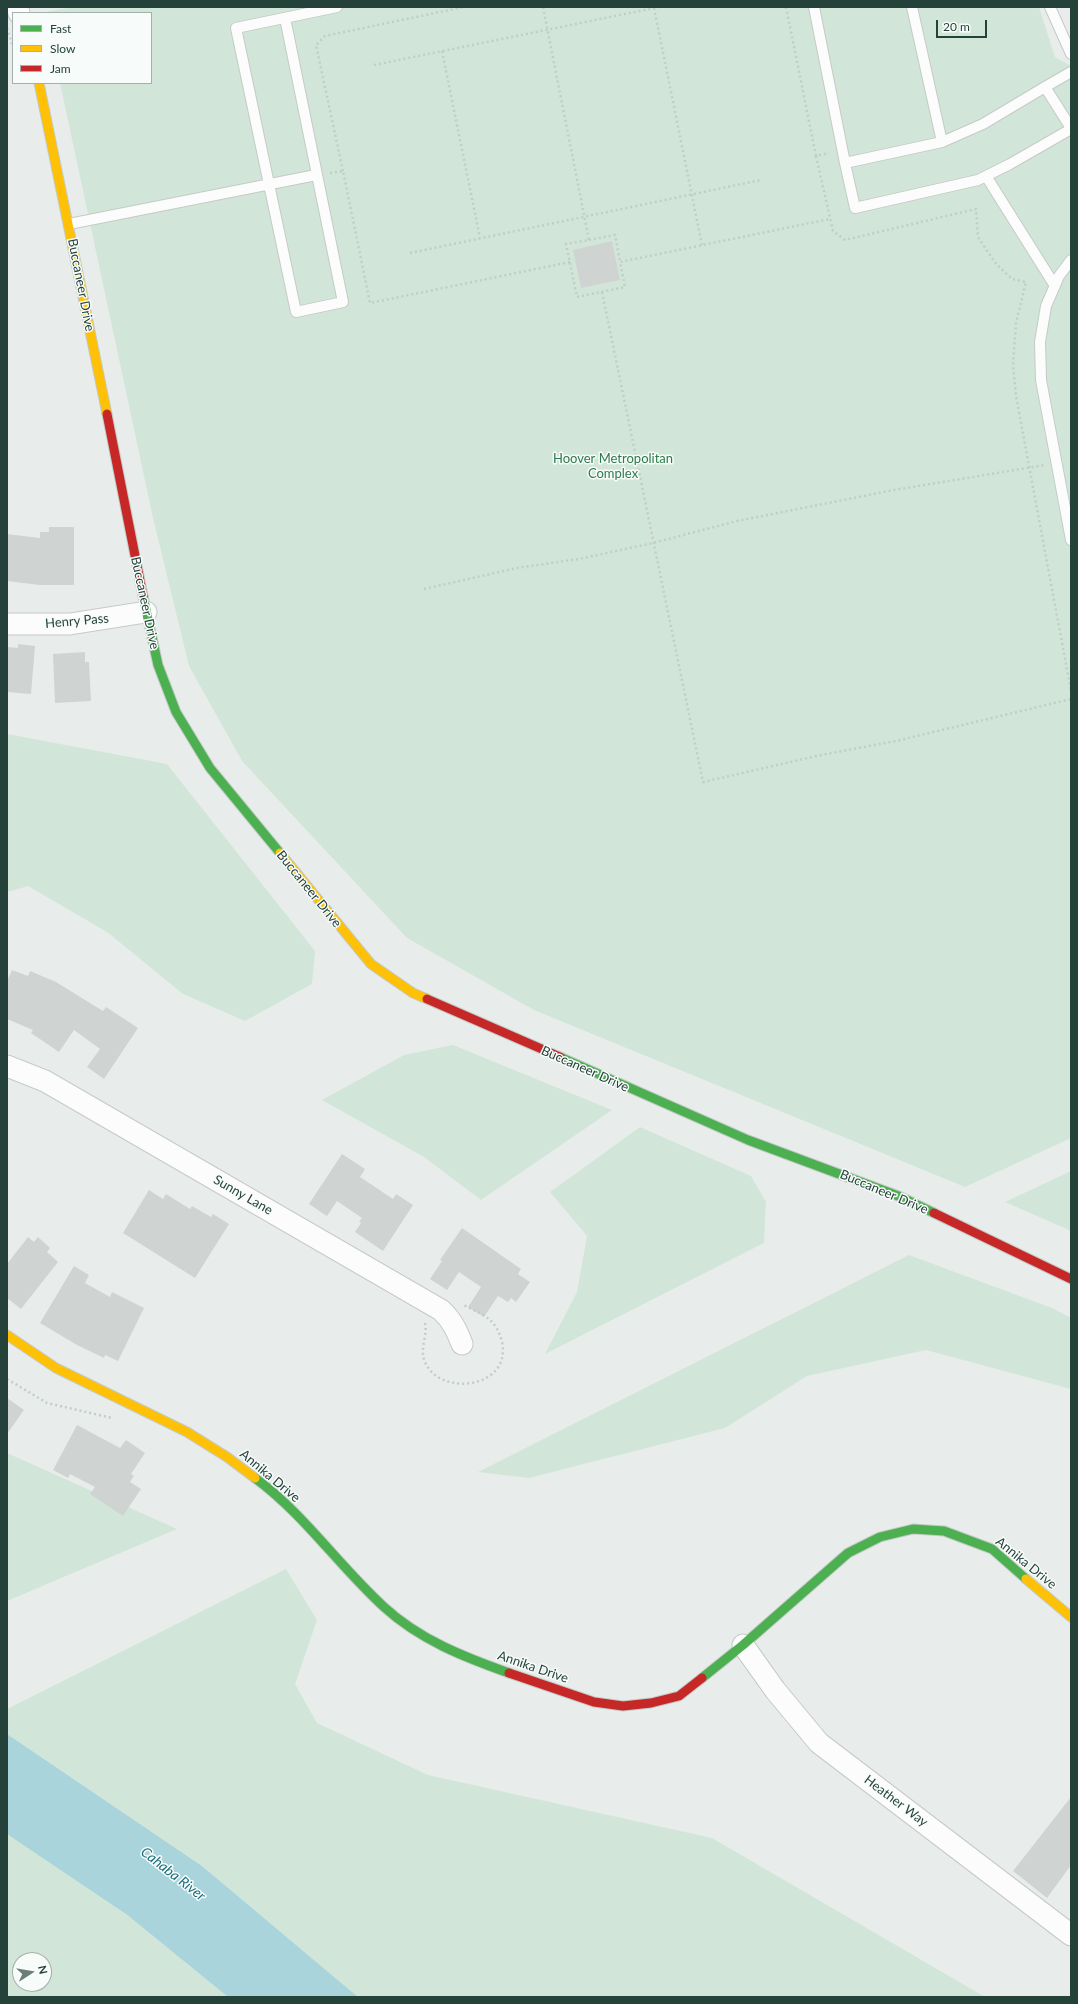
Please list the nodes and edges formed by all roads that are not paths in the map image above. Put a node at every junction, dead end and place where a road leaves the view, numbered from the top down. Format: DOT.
graph roads {
  1 [pos="337,7"];
  2 [pos="814,7"];
  3 [pos="912,7"];
  4 [pos="1050,7"];
  5 [pos="285,18"];
  6 [pos="1071,54"];
  7 [pos="1071,72"];
  8 [pos="39,84"];
  9 [pos="1045,87"];
  10 [pos="1071,128"];
  11 [pos="942,142"];
  12 [pos="845,163"];
  13 [pos="316,175"];
  14 [pos="986,176"];
  15 [pos="269,184"];
  16 [pos="69,224"];
  17 [pos="1071,260"];
  18 [pos="1055,286"];
  19 [pos="1071,540"];
  20 [pos="146,612"];
  21 [pos="7,624"];
  22 [pos="7,1066"];
  23 [pos="1071,1279"];
  24 [pos="7,1334"];
  25 [pos="462,1344"];
  26 [pos="1071,1617"];
  27 [pos="743,1645"];
  28 [pos="1071,1935"];
  1 -- 5 [label="lane"];
  2 -- 12 [label="lane"];
  3 -- 11 [label="lane"];
  4 -- 6 [label="lane"];
  5 -- 13 [label="lane"];
  5 -- 15 [label="lane"];
  7 -- 9 [label="lane"];
  8 -- 16 [label="street, Buccaneer Drive"];
  9 -- 10 [label="lane"];
  9 -- 11 [label="lane"];
  10 -- 14 [label="lane"];
  11 -- 12 [label="lane"];
  12 -- 14 [label="lane"];
  13 -- 15 [label="lane"];
  13 -- 15 [label="lane"];
  14 -- 18 [label="lane"];
  15 -- 16 [label="lane"];
  16 -- 20 [label="street, Buccaneer Drive"];
  17 -- 18 [label="lane"];
  18 -- 19 [label="lane"];
  20 -- 21 [label="street, Henry Pass"];
  20 -- 23 [label="street, Buccaneer Drive"];
  22 -- 25 [label="street, Sunny Lane"];
  24 -- 27 [label="street, Annika Drive"];
  26 -- 27 [label="street, Annika Drive"];
  27 -- 28 [label="street, Heather Way"];
}
